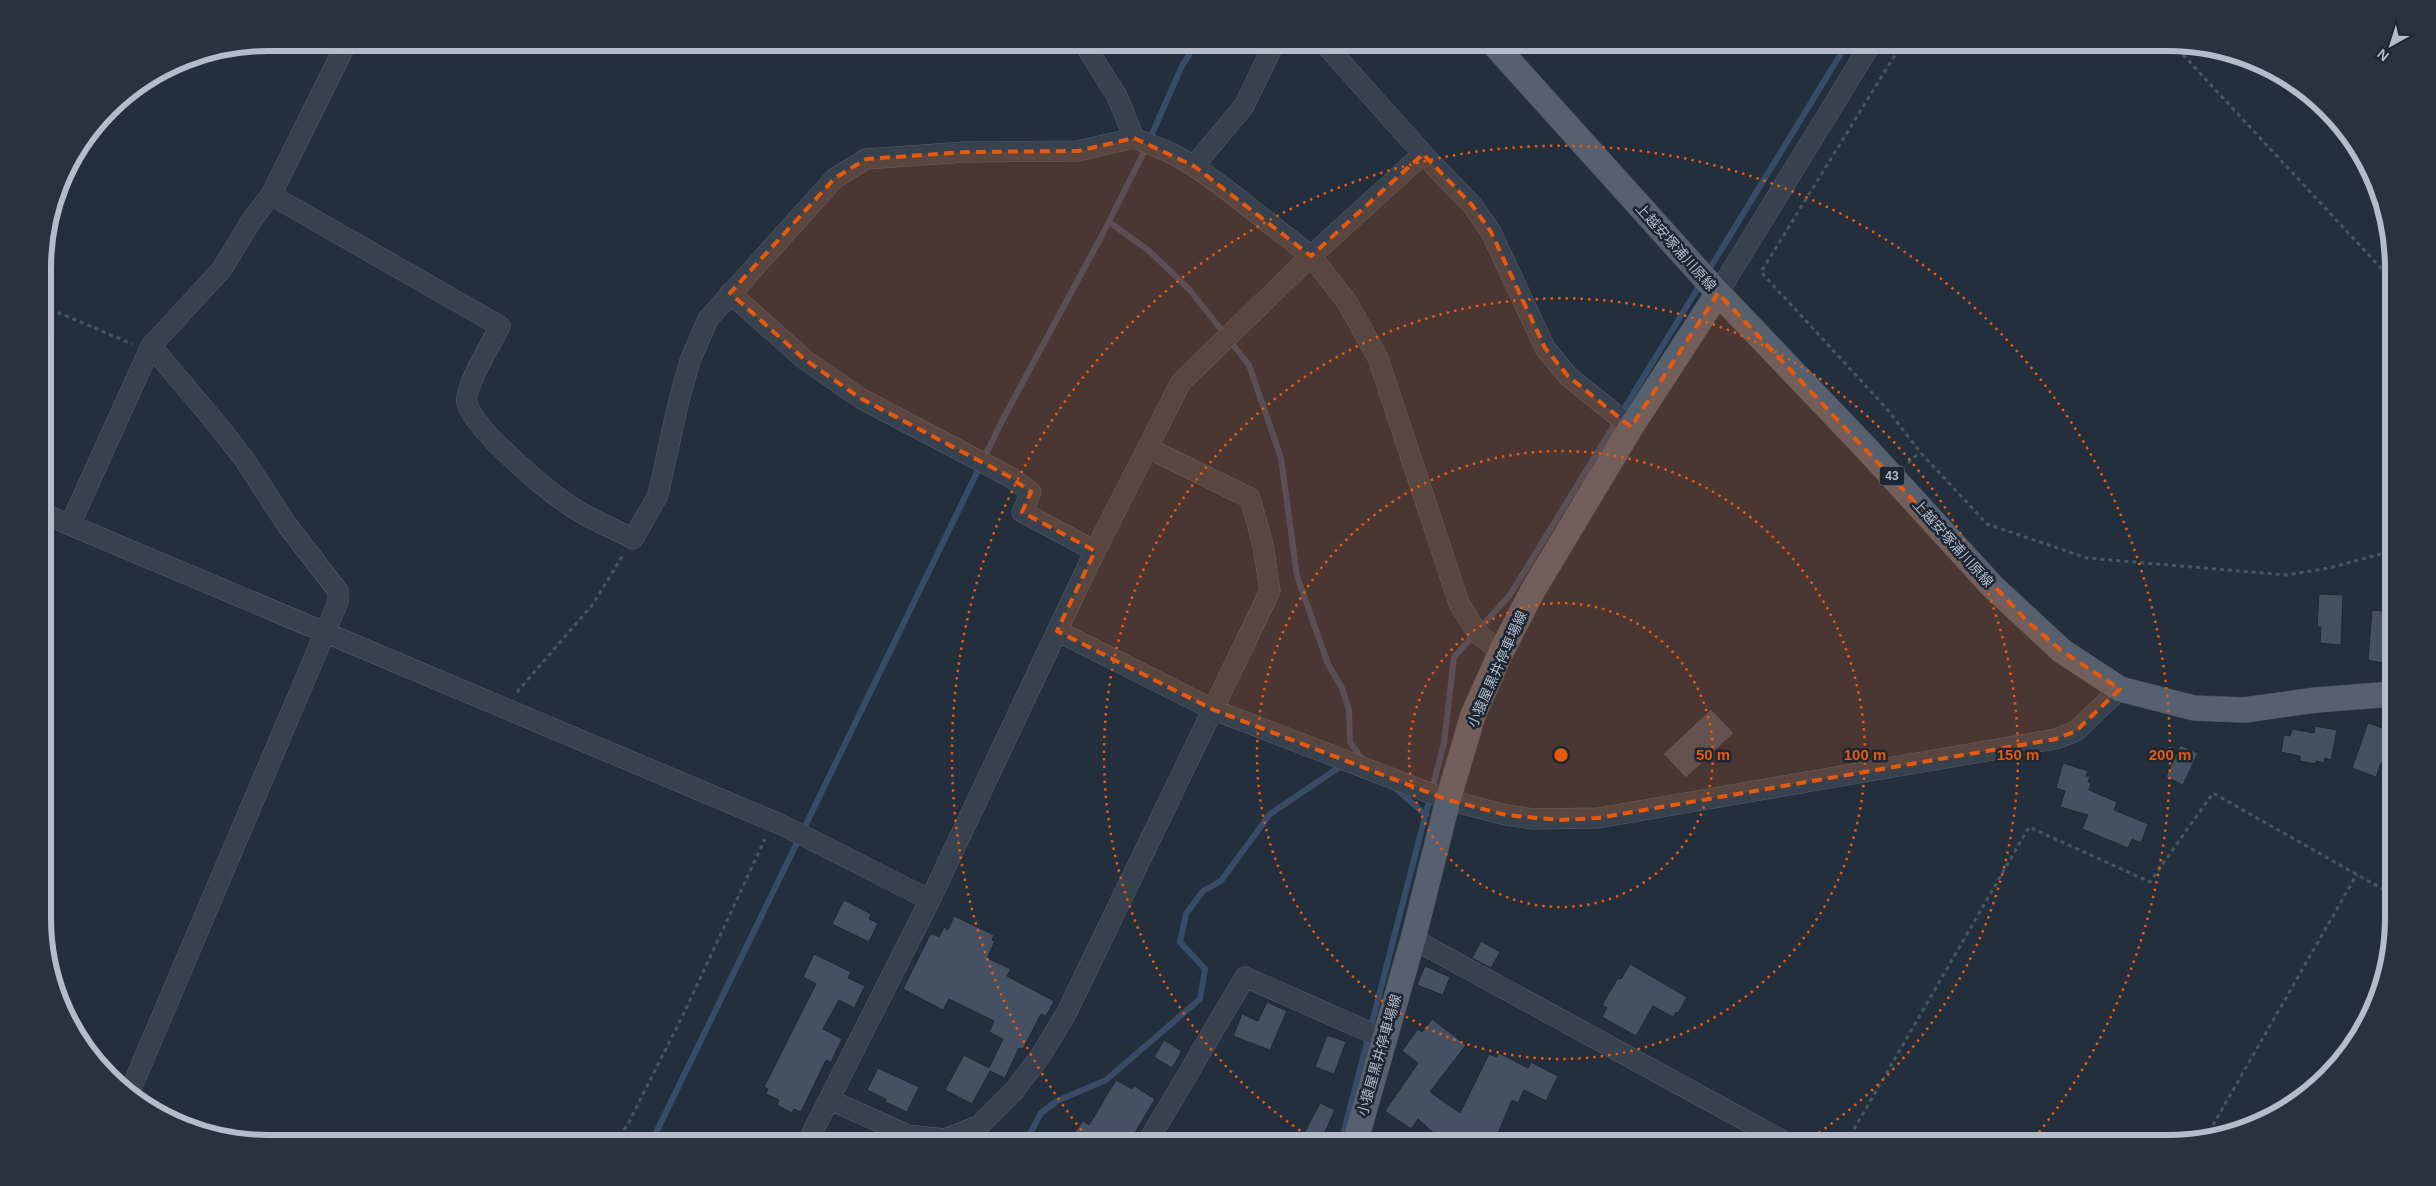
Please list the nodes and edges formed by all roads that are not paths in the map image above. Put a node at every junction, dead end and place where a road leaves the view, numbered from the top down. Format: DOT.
graph roads {
  1 [pos="343,51"];
  2 [pos="1089,51"];
  3 [pos="1271,51"];
  4 [pos="1332,51"];
  5 [pos="1500,51"];
  6 [pos="1866,51"];
  7 [pos="1134,138"];
  8 [pos="1423,154"];
  9 [pos="1194,166"];
  10 [pos="271,195"];
  11 [pos="1311,256"];
  12 [pos="730,293"];
  13 [pos="1718,293"];
  14 [pos="150,348"];
  15 [pos="1631,428"];
  16 [pos="1148,448"];
  17 [pos="51,517"];
  18 [pos="70,524"];
  19 [pos="1095,551"];
  20 [pos="1057,631"];
  21 [pos="325,632"];
  22 [pos="1501,652"];
  23 [pos="2120,688"];
  24 [pos="2385,695"];
  25 [pos="1214,710"];
  26 [pos="1448,800"];
  27 [pos="930,900"];
  28 [pos="1413,939"];
  29 [pos="1383,1038"];
  30 [pos="132,1087"];
  31 [pos="830,1100"];
  32 [pos="811,1135"];
  33 [pos="908,1135"];
  34 [pos="955,1135"];
  35 [pos="1152,1135"];
  36 [pos="1357,1135"];
  37 [pos="1772,1135"];
  1 -- 10 [label="street"];
  2 -- 7 [label="street"];
  3 -- 9 [label="street"];
  4 -- 8 [label="street"];
  5 -- 13 [label="main road, 上越安塚浦川原線 / 43"];
  6 -- 13 [label="street"];
  7 -- 9 [label="street"];
  7 -- 12 [label="street"];
  8 -- 11 [label="street"];
  8 -- 15 [label="street"];
  9 -- 11 [label="street"];
  10 -- 12 [label="street"];
  10 -- 14 [label="street"];
  11 -- 16 [label="street"];
  11 -- 22 [label="street"];
  12 -- 19 [label="street"];
  13 -- 15 [label="main road, 小猿屋黒井停車場線"];
  13 -- 23 [label="main road, 上越安塚浦川原線 / 43"];
  14 -- 18 [label="street"];
  14 -- 21 [label="street"];
  15 -- 22 [label="main road, 小猿屋黒井停車場線"];
  16 -- 19 [label="street"];
  16 -- 25 [label="street"];
  17 -- 18 [label="street"];
  18 -- 21 [label="street"];
  19 -- 20 [label="street"];
  20 -- 25 [label="street"];
  20 -- 27 [label="street"];
  21 -- 27 [label="street"];
  21 -- 30 [label="street"];
  22 -- 26 [label="main road, 小猿屋黒井停車場線"];
  23 -- 24 [label="main road, 上越安塚浦川原線 / 43"];
  23 -- 26 [label="street"];
  25 -- 26 [label="street"];
  25 -- 34 [label="street"];
  26 -- 28 [label="main road, 小猿屋黒井停車場線"];
  27 -- 31 [label="street"];
  28 -- 29 [label="main road, 小猿屋黒井停車場線"];
  28 -- 37 [label="street"];
  29 -- 35 [label="street"];
  29 -- 36 [label="main road, 小猿屋黒井停車場線"];
  31 -- 32 [label="street"];
  31 -- 33 [label="street"];
}
